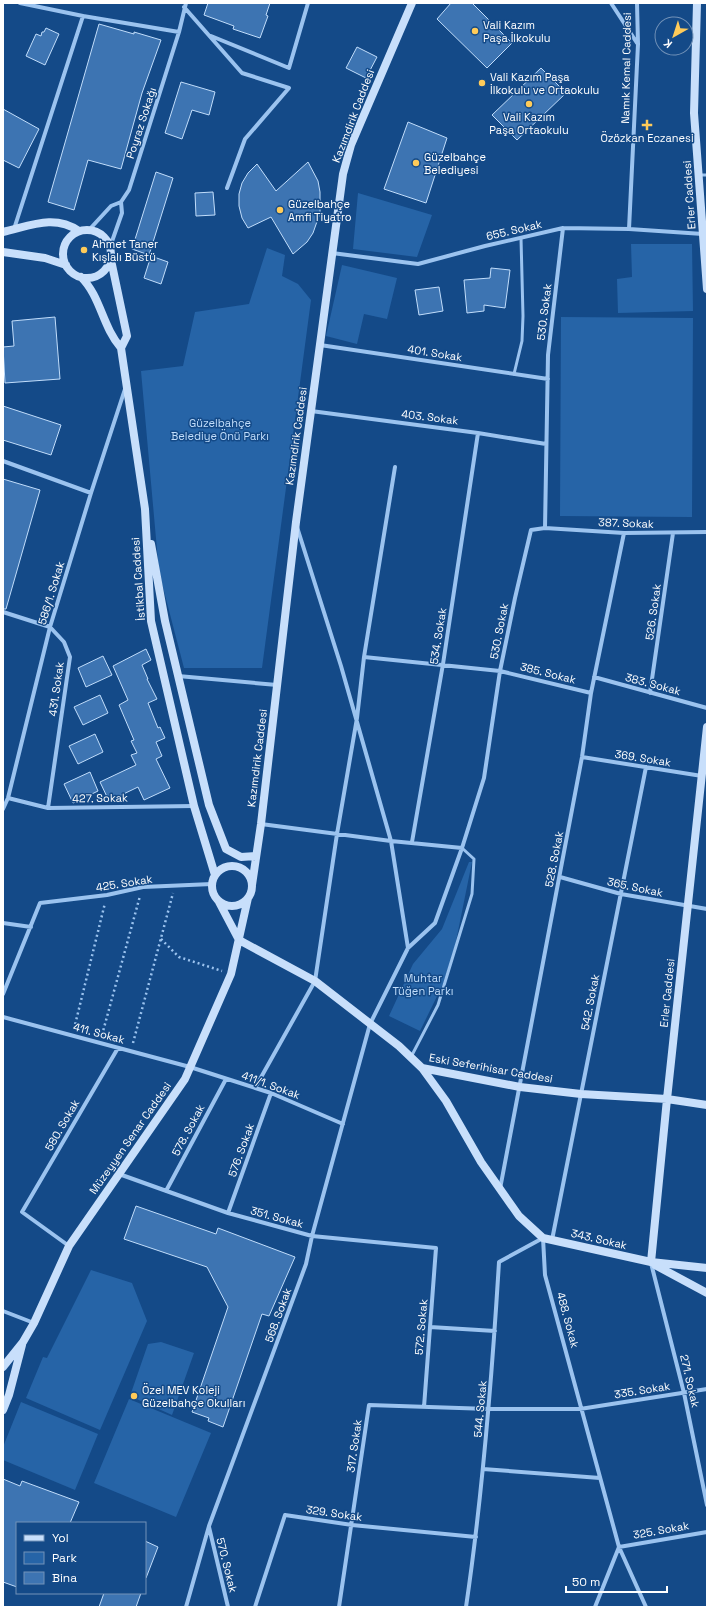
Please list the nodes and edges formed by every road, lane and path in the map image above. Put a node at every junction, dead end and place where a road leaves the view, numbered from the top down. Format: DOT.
graph roads {
  1 [pos="20,3"];
  2 [pos="308,3"];
  3 [pos="412,3"];
  4 [pos="611,3"];
  5 [pos="636,3"];
  6 [pos="697,3"];
  7 [pos="185,5"];
  8 [pos="83,16"];
  9 [pos="179,32"];
  10 [pos="209,35"];
  11 [pos="638,44"];
  12 [pos="703,174"];
  13 [pos="227,188"];
  14 [pos="121,202"];
  15 [pos="704,223"];
  16 [pos="563,228"];
  17 [pos="630,229"];
  18 [pos="14,230"];
  19 [pos="88,231"];
  20 [pos="3,232"];
  21 [pos="79,232"];
  22 [pos="703,234"];
  23 [pos="521,238"];
  24 [pos="110,246"];
  25 [pos="3,252"];
  26 [pos="332,253"];
  27 [pos="111,260"];
  28 [pos="66,265"];
  29 [pos="81,277"];
  30 [pos="707,289"];
  31 [pos="320,345"];
  32 [pos="121,348"];
  33 [pos="514,374"];
  34 [pos="548,379"];
  35 [pos="126,384"];
  36 [pos="311,411"];
  37 [pos="478,433"];
  38 [pos="546,444"];
  39 [pos="3,461"];
  40 [pos="395,467"];
  41 [pos="91,493"];
  42 [pos="145,509"];
  43 [pos="296,522"];
  44 [pos="545,528"];
  45 [pos="707,532"];
  46 [pos="624,533"];
  47 [pos="672,533"];
  48 [pos="3,612"];
  49 [pos="50,627"];
  50 [pos="364,657"];
  51 [pos="443,664"];
  52 [pos="500,671"];
  53 [pos="178,676"];
  54 [pos="594,677"];
  55 [pos="277,685"];
  56 [pos="650,692"];
  57 [pos="591,693"];
  58 [pos="707,708"];
  59 [pos="357,718"];
  60 [pos="707,727"];
  61 [pos="706,736"];
  62 [pos="582,757"];
  63 [pos="646,767"];
  64 [pos="702,776"];
  65 [pos="8,798"];
  66 [pos="194,806"];
  67 [pos="48,808"];
  68 [pos="3,809"];
  69 [pos="261,824"];
  70 [pos="337,834"];
  71 [pos="391,840"];
  72 [pos="412,842"];
  73 [pos="462,848"];
  74 [pos="226,849"];
  75 [pos="256,856"];
  76 [pos="233,866"];
  77 [pos="215,875"];
  78 [pos="560,877"];
  79 [pos="212,884"];
  80 [pos="175,885"];
  81 [pos="252,885"];
  82 [pos="143,888"];
  83 [pos="621,894"];
  84 [pos="107,895"];
  85 [pos="248,898"];
  86 [pos="219,902"];
  87 [pos="687,907"];
  88 [pos="707,910"];
  89 [pos="3,923"];
  90 [pos="31,927"];
  91 [pos="161,939"];
  92 [pos="239,940"];
  93 [pos="408,948"];
  94 [pos="231,974"];
  95 [pos="316,981"];
  96 [pos="3,994"];
  97 [pos="3,1017"];
  98 [pos="370,1024"];
  99 [pos="72,1036"];
  100 [pos="100,1043"];
  101 [pos="118,1048"];
  102 [pos="131,1051"];
  103 [pos="411,1057"];
  104 [pos="190,1067"];
  105 [pos="422,1068"];
  106 [pos="226,1078"];
  107 [pos="520,1087"];
  108 [pos="255,1088"];
  109 [pos="271,1093"];
  110 [pos="581,1094"];
  111 [pos="667,1099"];
  112 [pos="707,1104"];
  113 [pos="344,1124"];
  114 [pos="119,1174"];
  115 [pos="500,1190"];
  116 [pos="166,1191"];
  117 [pos="228,1213"];
  118 [pos="312,1236"];
  119 [pos="543,1238"];
  120 [pos="552,1240"];
  121 [pos="69,1246"];
  122 [pos="436,1248"];
  123 [pos="650,1262"];
  124 [pos="707,1268"];
  125 [pos="707,1293"];
  126 [pos="3,1311"];
  127 [pos="34,1322"];
  128 [pos="430,1327"];
  129 [pos="495,1330"];
  130 [pos="23,1342"];
  131 [pos="3,1367"];
  132 [pos="707,1389"];
  133 [pos="684,1393"];
  134 [pos="424,1406"];
  135 [pos="489,1409"];
  136 [pos="580,1409"];
  137 [pos="3,1410"];
  138 [pos="483,1469"];
  139 [pos="600,1478"];
  140 [pos="707,1505"];
  141 [pos="352,1525"];
  142 [pos="209,1526"];
  143 [pos="707,1532"];
  144 [pos="476,1537"];
  145 [pos="619,1547"];
  146 [pos="186,1607"];
  147 [pos="228,1607"];
  148 [pos="254,1607"];
  149 [pos="339,1607"];
  150 [pos="466,1607"];
  151 [pos="595,1607"];
  152 [pos="646,1607"];
  1 -- 8 [label="street"];
  2 -- 10 [label="street"];
  3 -- 26 [label="main road, Kazımdirik Caddesi"];
  4 -- 11 [label="street"];
  5 -- 11 [label="street, Namık Kemal Caddesi"];
  6 -- 12 [label="main road, Erler Caddesi"];
  7 -- 9 [label="street, Poyraz Sokağı"];
  7 -- 10 [label="street"];
  8 -- 9 [label="street"];
  8 -- 18 [label="street"];
  9 -- 14 [label="street, Poyraz Sokağı"];
  10 -- 13 [label="street"];
  11 -- 17 [label="street, Namık Kemal Caddesi"];
  12 -- 15 [label="main road, Erler Caddesi"];
  14 -- 19 [label="street"];
  14 -- 24 [label="street, Poyraz Sokağı"];
  15 -- 22 [label="main road, Erler Caddesi"];
  16 -- 17 [label="street, 655. Sokak"];
  16 -- 23 [label="street, 655. Sokak"];
  16 -- 34 [label="street, 530. Sokak"];
  17 -- 22 [label="street, 655. Sokak"];
  18 -- 20 [label="main road"];
  18 -- 21 [label="main road"];
  19 -- 21 [label="main road"];
  19 -- 24 [label="main road"];
  21 -- 28 [label="main road"];
  22 -- 30 [label="main road, Erler Caddesi"];
  23 -- 26 [label="street, 655. Sokak"];
  23 -- 33 [label="lane"];
  24 -- 27 [label="main road"];
  25 -- 28 [label="main road"];
  26 -- 31 [label="main road, Kazımdirik Caddesi"];
  27 -- 29 [label="main road"];
  27 -- 32 [label="main road, İstikbal Caddesi"];
  28 -- 29 [label="main road"];
  29 -- 32 [label="main road, İstikbal Caddesi"];
  31 -- 33 [label="street, 401. Sokak"];
  31 -- 36 [label="main road, Kazımdirik Caddesi"];
  32 -- 35 [label="main road, İstikbal Caddesi"];
  33 -- 34 [label="street, 401. Sokak"];
  34 -- 38 [label="street, 530. Sokak"];
  35 -- 41 [label="street, 586/1. Sokak"];
  35 -- 42 [label="main road, İstikbal Caddesi"];
  36 -- 37 [label="street, 403. Sokak"];
  36 -- 43 [label="main road, Kazımdirik Caddesi"];
  37 -- 38 [label="street, 403. Sokak"];
  37 -- 51 [label="street, 534. Sokak"];
  38 -- 44 [label="street, 530. Sokak"];
  39 -- 41 [label="street"];
  40 -- 50 [label="street"];
  41 -- 49 [label="street, 586/1. Sokak"];
  42 -- 53 [label="main road"];
  42 -- 66 [label="main road, İstikbal Caddesi"];
  43 -- 55 [label="main road, Kazımdirik Caddesi"];
  43 -- 59 [label="street"];
  44 -- 46 [label="street, 387. Sokak"];
  44 -- 52 [label="street, 530. Sokak"];
  45 -- 47 [label="street, 387. Sokak"];
  46 -- 47 [label="street, 387. Sokak"];
  46 -- 54 [label="street, 528. Sokak"];
  47 -- 56 [label="street, 526. Sokak"];
  48 -- 49 [label="street, 431. Sokak"];
  49 -- 65 [label="street, 586/1. Sokak"];
  49 -- 67 [label="street, 431. Sokak"];
  50 -- 51 [label="street, 385. Sokak"];
  50 -- 59 [label="street"];
  51 -- 52 [label="street, 385. Sokak"];
  51 -- 72 [label="street, 534. Sokak"];
  52 -- 57 [label="street, 385. Sokak"];
  52 -- 73 [label="street, 530. Sokak"];
  53 -- 55 [label="street"];
  53 -- 74 [label="main road"];
  54 -- 56 [label="street, 383. Sokak"];
  54 -- 57 [label="street, 528. Sokak"];
  55 -- 69 [label="main road, Kazımdirik Caddesi"];
  56 -- 58 [label="street, 383. Sokak"];
  57 -- 62 [label="street, 528. Sokak"];
  59 -- 70 [label="street"];
  59 -- 71 [label="street"];
  60 -- 61 [label="main road, Erler Caddesi"];
  61 -- 64 [label="main road, Erler Caddesi"];
  62 -- 63 [label="street, 369. Sokak"];
  62 -- 78 [label="street, 528. Sokak"];
  63 -- 64 [label="street, 369. Sokak"];
  63 -- 83 [label="street, 542. Sokak"];
  64 -- 87 [label="main road, Erler Caddesi"];
  65 -- 67 [label="street, 427. Sokak"];
  65 -- 68 [label="street, 586/1. Sokak"];
  66 -- 67 [label="street, 427. Sokak"];
  66 -- 77 [label="main road, İstikbal Caddesi"];
  69 -- 70 [label="street"];
  69 -- 75 [label="main road, Kazımdirik Caddesi"];
  70 -- 71 [label="street"];
  70 -- 95 [label="street"];
  71 -- 72 [label="street"];
  71 -- 93 [label="street"];
  72 -- 73 [label="street"];
  73 -- 93 [label="street, 530. Sokak"];
  73 -- 103 [label="lane"];
  74 -- 75 [label="main road"];
  74 -- 76 [label="main road"];
  75 -- 81 [label="main road, Kazımdirik Caddesi"];
  76 -- 77 [label="main road"];
  76 -- 81 [label="main road"];
  77 -- 79 [label="main road"];
  78 -- 83 [label="street, 365. Sokak"];
  78 -- 107 [label="street, 528. Sokak"];
  79 -- 80 [label="street, 425. Sokak"];
  79 -- 86 [label="main road"];
  80 -- 82 [label="street, 425. Sokak"];
  80 -- 91 [label="path"];
  81 -- 85 [label="main road"];
  82 -- 84 [label="street, 425. Sokak"];
  82 -- 100 [label="path"];
  83 -- 87 [label="street, 365. Sokak"];
  83 -- 110 [label="street, 542. Sokak"];
  84 -- 90 [label="street, 425. Sokak"];
  84 -- 99 [label="path"];
  85 -- 86 [label="main road"];
  85 -- 92 [label="main road, Müzeyyen Senar Caddesi"];
  86 -- 92 [label="main road"];
  87 -- 88 [label="street, 365. Sokak"];
  87 -- 111 [label="main road, Erler Caddesi"];
  89 -- 90 [label="street"];
  90 -- 96 [label="street"];
  91 -- 94 [label="path"];
  91 -- 102 [label="path"];
  92 -- 94 [label="main road, Müzeyyen Senar Caddesi"];
  92 -- 95 [label="main road, Eski Seferihisar Caddesi"];
  93 -- 98 [label="street, 530. Sokak"];
  94 -- 104 [label="main road, Müzeyyen Senar Caddesi"];
  95 -- 98 [label="main road, Eski Seferihisar Caddesi"];
  95 -- 108 [label="street"];
  97 -- 99 [label="street, 411. Sokak"];
  98 -- 103 [label="main road, Eski Seferihisar Caddesi"];
  98 -- 113 [label="street, 568. Sokak"];
  99 -- 100 [label="street, 411. Sokak"];
  100 -- 101 [label="street, 411. Sokak"];
  101 -- 102 [label="street, 411. Sokak"];
  101 -- 121 [label="street, 580. Sokak"];
  102 -- 104 [label="street, 411. Sokak"];
  103 -- 105 [label="main road, Eski Seferihisar Caddesi"];
  104 -- 106 [label="street, 411/1. Sokak"];
  104 -- 114 [label="main road, Müzeyyen Senar Caddesi"];
  105 -- 107 [label="main road, Eski Seferihisar Caddesi"];
  105 -- 115 [label="main road"];
  106 -- 108 [label="street, 411/1. Sokak"];
  106 -- 116 [label="street, 578. Sokak"];
  107 -- 110 [label="main road, Eski Seferihisar Caddesi"];
  107 -- 115 [label="street, 528. Sokak"];
  108 -- 109 [label="street, 411/1. Sokak"];
  109 -- 113 [label="street, 411/1. Sokak"];
  109 -- 117 [label="street, 576. Sokak"];
  110 -- 111 [label="main road, Eski Seferihisar Caddesi"];
  110 -- 120 [label="street, 542. Sokak"];
  111 -- 112 [label="main road, Eski Seferihisar Caddesi"];
  111 -- 123 [label="main road, Erler Caddesi"];
  113 -- 118 [label="street, 568. Sokak"];
  114 -- 116 [label="street, 351. Sokak"];
  114 -- 121 [label="main road, Müzeyyen Senar Caddesi"];
  115 -- 119 [label="main road"];
  116 -- 117 [label="street, 351. Sokak"];
  117 -- 118 [label="street, 351. Sokak"];
  118 -- 122 [label="street, 351. Sokak"];
  118 -- 142 [label="street, 568. Sokak"];
  119 -- 120 [label="main road, 343. Sokak"];
  119 -- 129 [label="street, 544. Sokak"];
  119 -- 136 [label="street, 488. Sokak"];
  120 -- 123 [label="main road, 343. Sokak"];
  121 -- 127 [label="main road, Müzeyyen Senar Caddesi"];
  122 -- 128 [label="street, 572. Sokak"];
  123 -- 124 [label="main road"];
  123 -- 125 [label="main road"];
  123 -- 133 [label="street, 271. Sokak"];
  126 -- 127 [label="street"];
  127 -- 130 [label="main road, Müzeyyen Senar Caddesi"];
  128 -- 129 [label="street"];
  128 -- 134 [label="street, 572. Sokak"];
  129 -- 135 [label="street, 544. Sokak"];
  130 -- 131 [label="main road, Müzeyyen Senar Caddesi"];
  130 -- 137 [label="main road, Müzeyyen Senar Caddesi"];
  132 -- 133 [label="street, 335. Sokak"];
  133 -- 136 [label="street, 335. Sokak"];
  133 -- 140 [label="street, 271. Sokak"];
  134 -- 135 [label="street, 317. Sokak"];
  134 -- 141 [label="street, 317. Sokak"];
  135 -- 136 [label="street, 335. Sokak"];
  135 -- 138 [label="street, 544. Sokak"];
  136 -- 139 [label="street, 488. Sokak"];
  138 -- 139 [label="street"];
  138 -- 144 [label="street, 544. Sokak"];
  139 -- 145 [label="street, 488. Sokak"];
  141 -- 144 [label="street, 329. Sokak"];
  141 -- 148 [label="street, 329. Sokak"];
  141 -- 149 [label="street, 317. Sokak"];
  142 -- 146 [label="street, 568. Sokak"];
  142 -- 147 [label="street, 570. Sokak"];
  143 -- 145 [label="street, 325. Sokak"];
  144 -- 150 [label="street, 544. Sokak"];
  145 -- 151 [label="street"];
  145 -- 152 [label="street, 488. Sokak"];
}
